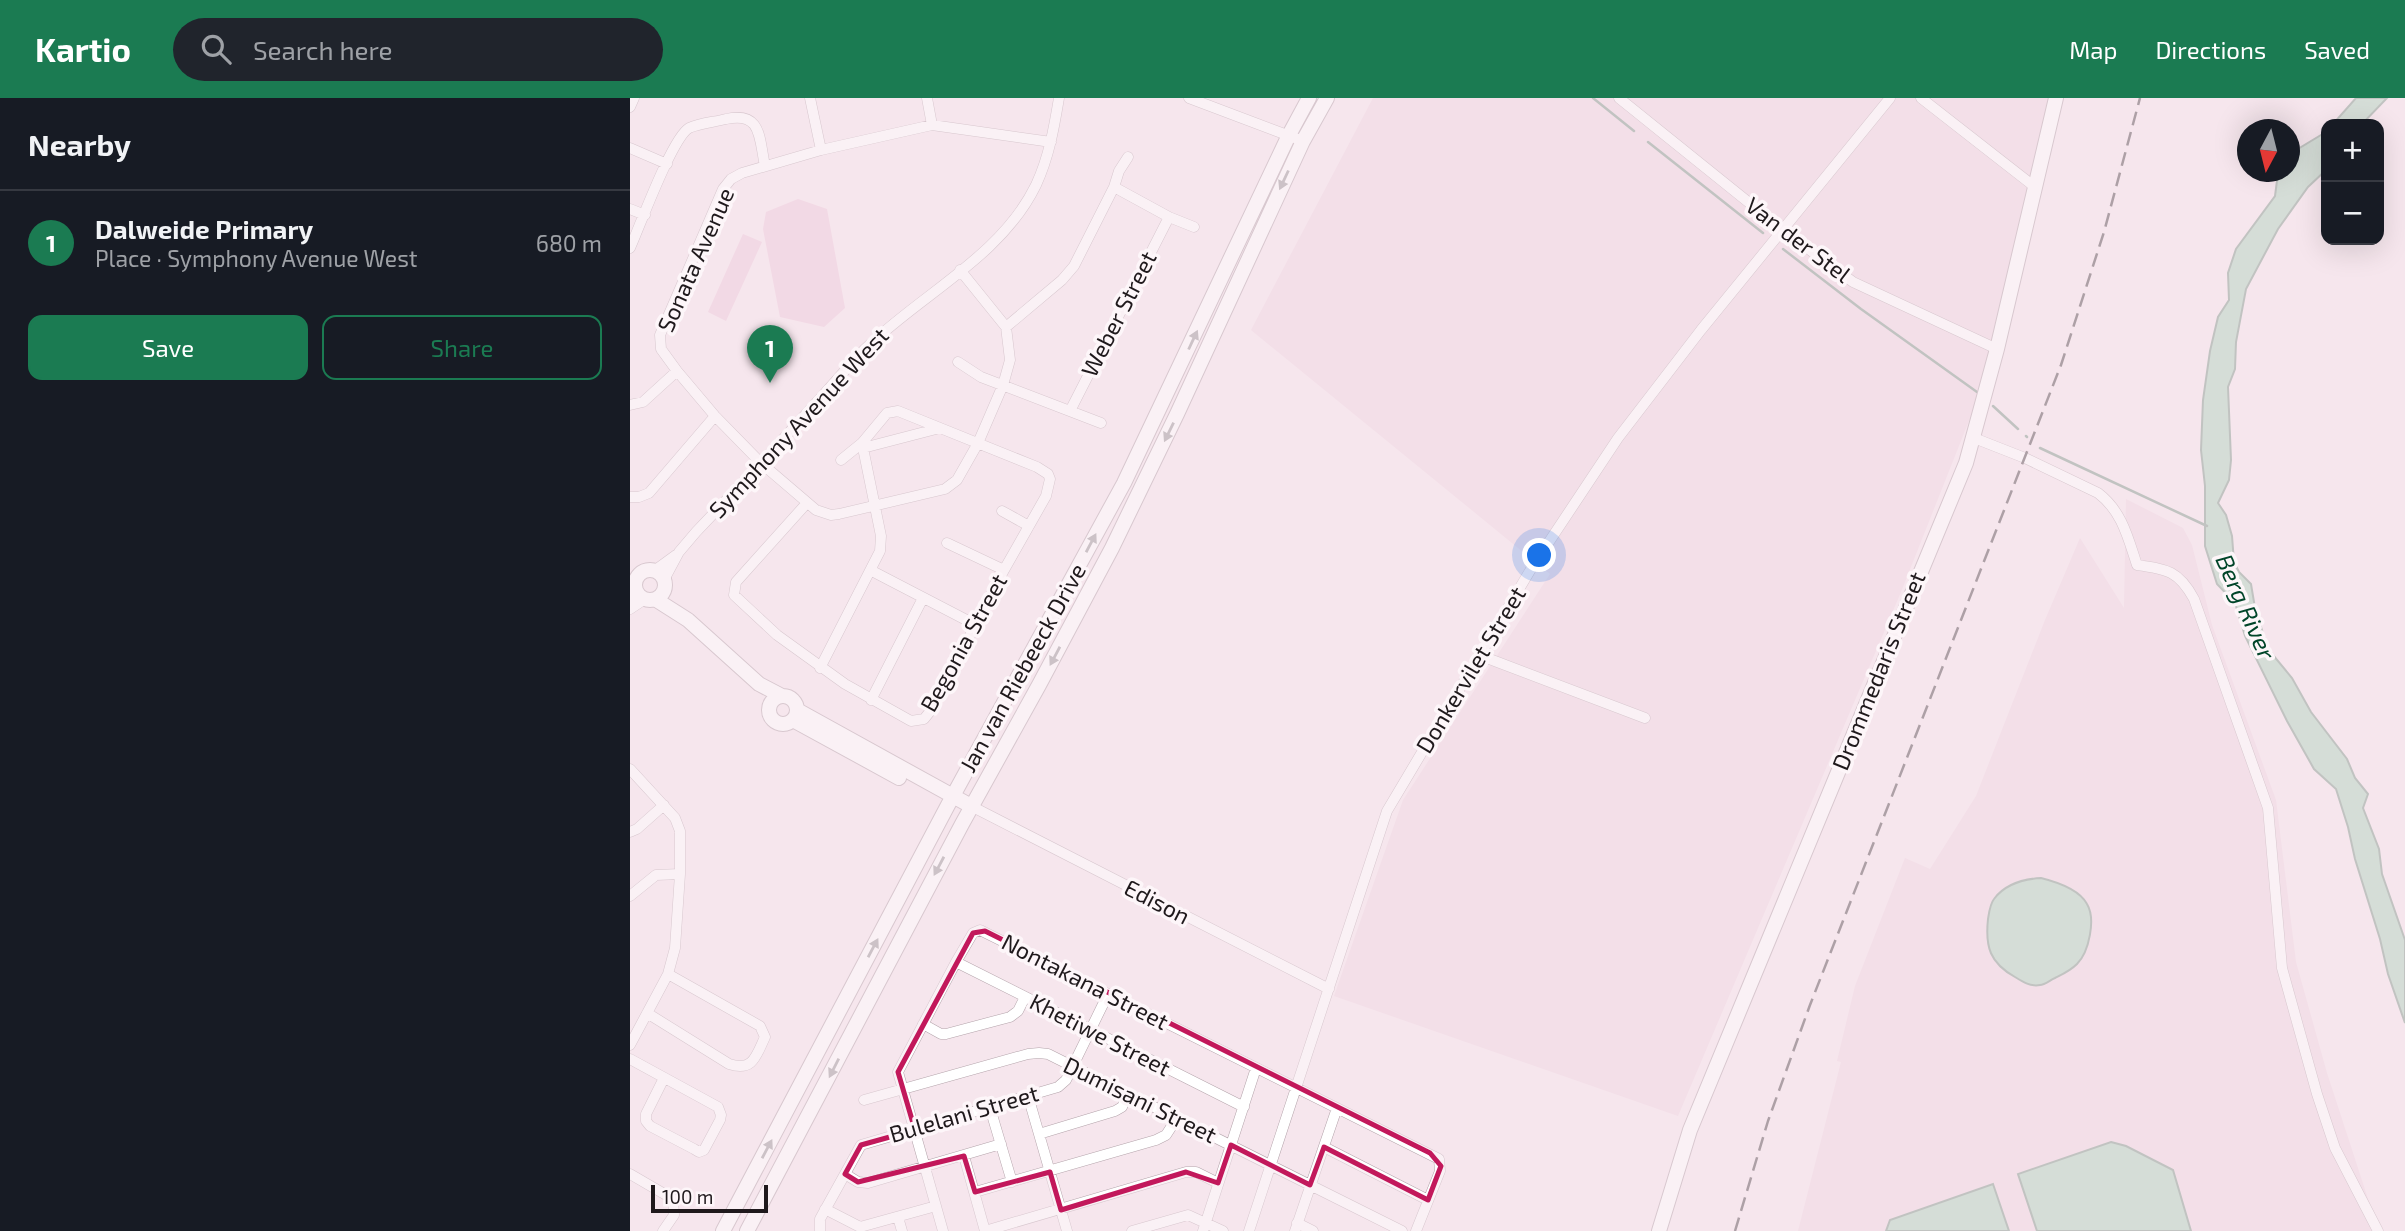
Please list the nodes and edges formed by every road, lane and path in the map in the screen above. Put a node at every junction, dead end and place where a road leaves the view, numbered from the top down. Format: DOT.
graph roads {
  1 [pos="634,98"];
  2 [pos="810,98"];
  3 [pos="927,98"];
  4 [pos="1059,98"];
  5 [pos="1189,98"];
  6 [pos="1310,98"];
  7 [pos="1327,98"];
  8 [pos="1619,98"];
  9 [pos="1890,98"];
  10 [pos="1921,98"];
  11 [pos="2056,98"];
  12 [pos="630,107"];
  13 [pos="932,125"];
  14 [pos="1296,138"];
  15 [pos="1051,142"];
  16 [pos="630,148"];
  17 [pos="821,150"];
  18 [pos="1128,157"];
  19 [pos="667,164"];
  20 [pos="765,166"];
  21 [pos="1114,187"];
  22 [pos="2035,187"];
  23 [pos="630,209"];
  24 [pos="645,215"];
  25 [pos="1169,216"];
  26 [pos="1194,227"];
  27 [pos="1783,230"];
  28 [pos="630,248"];
  29 [pos="960,271"];
  30 [pos="1006,327"];
  31 [pos="1997,349"];
  32 [pos="958,362"];
  33 [pos="677,371"];
  34 [pos="1003,385"];
  35 [pos="630,405"];
  36 [pos="1070,411"];
  37 [pos="715,416"];
  38 [pos="1101,422"];
  39 [pos="940,427"];
  40 [pos="1974,438"];
  41 [pos="978,443"];
  42 [pos="862,446"];
  43 [pos="841,460"];
  44 [pos="761,463"];
  45 [pos="630,496"];
  46 [pos="806,504"];
  47 [pos="875,505"];
  48 [pos="1002,511"];
  49 [pos="1029,526"];
  50 [pos="947,543"];
  51 [pos="630,562"];
  52 [pos="1004,570"];
  53 [pos="872,571"];
  54 [pos="646,585"];
  55 [pos="923,598"];
  56 [pos="630,609"];
  57 [pos="976,625"];
  58 [pos="1479,655"];
  59 [pos="820,668"];
  60 [pos="759,684"];
  61 [pos="782,696"];
  62 [pos="871,700"];
  63 [pos="768,711"];
  64 [pos="795,715"];
  65 [pos="1645,718"];
  66 [pos="630,769"];
  67 [pos="951,801"];
  68 [pos="664,805"];
  69 [pos="969,810"];
  70 [pos="630,832"];
  71 [pos="680,874"];
  72 [pos="630,895"];
  73 [pos="956,962"];
  74 [pos="668,974"];
  75 [pos="1329,989"];
  76 [pos="1108,994"];
  77 [pos="1025,997"];
  78 [pos="647,1013"];
  79 [pos="923,1024"];
  80 [pos="1091,1031"];
  81 [pos="630,1045"];
  82 [pos="630,1059"];
  83 [pos="1073,1066"];
  84 [pos="1256,1069"];
  85 [pos="664,1078"];
  86 [pos="1297,1089"];
  87 [pos="903,1090"];
  88 [pos="1128,1094"];
  89 [pos="1028,1096"];
  90 [pos="864,1100"];
  91 [pos="1244,1107"];
  92 [pos="990,1108"];
  93 [pos="1337,1108"];
  94 [pos="1177,1118"];
  95 [pos="915,1130"];
  96 [pos="1039,1134"];
  97 [pos="1001,1144"];
  98 [pos="1231,1144"];
  99 [pos="1324,1147"];
  100 [pos="964,1156"];
  101 [pos="1271,1165"];
  102 [pos="926,1167"];
  103 [pos="1050,1172"];
  104 [pos="630,1174"];
  105 [pos="845,1174"];
  106 [pos="1012,1182"];
  107 [pos="1218,1183"];
  108 [pos="1310,1185"];
  109 [pos="975,1192"];
  110 [pos="1429,1200"];
  111 [pos="936,1206"];
  112 [pos="825,1209"];
  113 [pos="1061,1210"];
  114 [pos="898,1217"];
  115 [pos="1205,1227"];
  116 [pos="1296,1227"];
  117 [pos="861,1229"];
  118 [pos="663,1231"];
  119 [pos="723,1231"];
  120 [pos="747,1231"];
  121 [pos="820,1231"];
  122 [pos="902,1231"];
  123 [pos="943,1231"];
  124 [pos="985,1231"];
  125 [pos="1067,1231"];
  126 [pos="1132,1231"];
  127 [pos="1223,1231"];
  128 [pos="1249,1231"];
  129 [pos="1313,1231"];
  130 [pos="1402,1231"];
  131 [pos="1416,1231"];
  132 [pos="1659,1231"];
  133 [pos="2378,1231"];
  1 -- 12 [label="street"];
  2 -- 17 [label="street"];
  3 -- 13 [label="street"];
  4 -- 15 [label="street, Symphony Avenue West"];
  5 -- 14 [label="street"];
  6 -- 14 [label="main road, Jan van Riebeeck Drive"];
  7 -- 14 [label="main road, Jan van Riebeeck Drive"];
  8 -- 27 [label="street, Van der Stel"];
  9 -- 27 [label="street, Donkervilet Street"];
  10 -- 22 [label="street"];
  11 -- 22 [label="main road, Drommedaris Street"];
  13 -- 15 [label="street, Sonata Avenue"];
  13 -- 17 [label="street, Sonata Avenue"];
  67 -- 14 [label="main road, Jan van Riebeeck Drive, one-way"];
  14 -- 69 [label="main road, Jan van Riebeeck Drive, one-way"];
  15 -- 29 [label="street, Symphony Avenue West"];
  16 -- 19 [label="street"];
  17 -- 20 [label="street, Sonata Avenue"];
  18 -- 21 [label="street"];
  19 -- 20 [label="street"];
  19 -- 24 [label="street"];
  20 -- 33 [label="street, Sonata Avenue"];
  21 -- 25 [label="street"];
  21 -- 30 [label="street"];
  22 -- 31 [label="main road, Drommedaris Street"];
  23 -- 24 [label="street"];
  24 -- 28 [label="street"];
  25 -- 26 [label="street"];
  25 -- 36 [label="street, Weber Street"];
  27 -- 31 [label="street, Van der Stel"];
  27 -- 58 [label="street, Donkervilet Street"];
  29 -- 30 [label="street"];
  29 -- 44 [label="street, Symphony Avenue West"];
  30 -- 34 [label="street"];
  31 -- 40 [label="main road, Drommedaris Street"];
  32 -- 34 [label="street"];
  33 -- 35 [label="street"];
  33 -- 37 [label="street, Sonata Avenue"];
  34 -- 36 [label="street"];
  34 -- 41 [label="street"];
  36 -- 38 [label="street"];
  37 -- 44 [label="street, Sonata Avenue"];
  37 -- 45 [label="street"];
  39 -- 41 [label="street"];
  39 -- 42 [label="street"];
  39 -- 42 [label="street"];
  40 -- 132 [label="main road, Drommedaris Street"];
  40 -- 133 [label="street"];
  41 -- 47 [label="street"];
  41 -- 49 [label="street, Begonia Street"];
  42 -- 43 [label="street"];
  42 -- 47 [label="street"];
  44 -- 46 [label="street, Sonata Avenue"];
  44 -- 54 [label="street, Symphony Avenue West"];
  46 -- 47 [label="street"];
  46 -- 59 [label="street, Begonia Street"];
  47 -- 53 [label="street"];
  48 -- 49 [label="street"];
  49 -- 52 [label="street, Begonia Street"];
  50 -- 52 [label="street"];
  51 -- 54 [label="main road"];
  52 -- 57 [label="street, Begonia Street"];
  53 -- 55 [label="street"];
  53 -- 59 [label="street"];
  54 -- 56 [label="street, Symphony Avenue West"];
  54 -- 60 [label="main road"];
  55 -- 57 [label="street"];
  55 -- 62 [label="street"];
  57 -- 62 [label="street, Begonia Street"];
  58 -- 65 [label="street"];
  58 -- 75 [label="street, Donkervilet Street"];
  59 -- 62 [label="street, Begonia Street"];
  60 -- 61 [label="main road"];
  60 -- 63 [label="main road"];
  61 -- 63 [label="main road"];
  61 -- 64 [label="main road"];
  63 -- 64 [label="main road"];
  64 -- 67 [label="main road"];
  66 -- 68 [label="street"];
  67 -- 69 [label="main road"];
  119 -- 67 [label="main road, Jan van Riebeeck Drive, one-way"];
  68 -- 70 [label="street"];
  68 -- 71 [label="street"];
  69 -- 75 [label="street, Edison"];
  69 -- 120 [label="main road, Jan van Riebeeck Drive, one-way"];
  71 -- 72 [label="street"];
  71 -- 74 [label="street"];
  73 -- 76 [label="street, Nontakana Street"];
  73 -- 77 [label="street, Khetiwe Street"];
  73 -- 79 [label="street, Nontakana Street"];
  74 -- 78 [label="street"];
  74 -- 78 [label="street"];
  75 -- 86 [label="street, Donkervilet Street"];
  76 -- 80 [label="street, Bulelani Street"];
  76 -- 84 [label="street, Nontakana Street"];
  77 -- 79 [label="street"];
  77 -- 80 [label="street, Khetiwe Street"];
  78 -- 81 [label="street"];
  79 -- 87 [label="street, Nontakana Street"];
  80 -- 83 [label="street, Bulelani Street"];
  80 -- 91 [label="street, Khetiwe Street"];
  82 -- 85 [label="street"];
  83 -- 87 [label="street, Dumisani Street"];
  83 -- 88 [label="street, Dumisani Street"];
  83 -- 89 [label="street, Bulelani Street"];
  84 -- 86 [label="street, Nontakana Street"];
  84 -- 91 [label="street"];
  85 -- 85 [label="street"];
  86 -- 93 [label="street, Nontakana Street"];
  86 -- 101 [label="street, Donkervilet Street"];
  87 -- 90 [label="street, Dumisani Street"];
  87 -- 95 [label="street, Nontakana Street"];
  88 -- 94 [label="street, Dumisani Street"];
  88 -- 96 [label="street"];
  89 -- 92 [label="street, Bulelani Street"];
  89 -- 96 [label="street"];
  91 -- 98 [label="street"];
  92 -- 95 [label="street, Bulelani Street"];
  92 -- 97 [label="street"];
  93 -- 99 [label="street"];
  93 -- 110 [label="street, Nontakana Street"];
  94 -- 98 [label="street, Dumisani Street"];
  94 -- 103 [label="street"];
  95 -- 102 [label="street, Nontakana Street"];
  95 -- 105 [label="street, Bulelani Street"];
  96 -- 103 [label="street"];
  97 -- 100 [label="street"];
  97 -- 106 [label="street"];
  98 -- 101 [label="street, Dumisani Street"];
  98 -- 107 [label="street"];
  99 -- 108 [label="street"];
  99 -- 110 [label="street"];
  100 -- 102 [label="street"];
  100 -- 109 [label="street"];
  101 -- 108 [label="street, Dumisani Street"];
  101 -- 128 [label="street, Donkervilet Street"];
  102 -- 105 [label="street"];
  102 -- 111 [label="street, Nontakana Street"];
  103 -- 106 [label="street"];
  103 -- 113 [label="street"];
  104 -- 118 [label="street"];
  105 -- 112 [label="street, Bulelani Street"];
  106 -- 109 [label="street"];
  107 -- 113 [label="street"];
  107 -- 115 [label="street"];
  108 -- 116 [label="street"];
  108 -- 130 [label="street, Dumisani Street"];
  109 -- 124 [label="street"];
  110 -- 131 [label="street"];
  111 -- 114 [label="street"];
  111 -- 123 [label="street, Nontakana Street"];
  112 -- 117 [label="street"];
  112 -- 121 [label="street, Bulelani Street"];
  113 -- 124 [label="street"];
  113 -- 125 [label="street"];
  114 -- 117 [label="street"];
  114 -- 122 [label="street"];
  115 -- 126 [label="street"];
  115 -- 127 [label="street"];
  116 -- 129 [label="street"];
}
